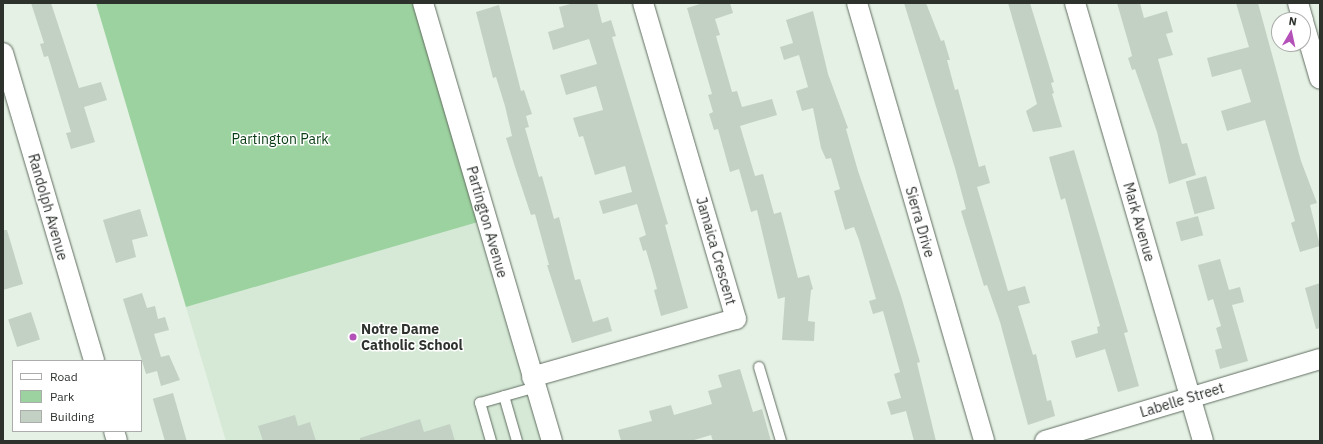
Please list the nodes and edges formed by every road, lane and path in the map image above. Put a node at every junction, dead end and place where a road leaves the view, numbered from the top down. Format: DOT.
graph roads {
  1 [pos="424,3"];
  2 [pos="643,3"];
  3 [pos="857,3"];
  4 [pos="1075,3"];
  5 [pos="1311,48"];
  6 [pos="3,53"];
  7 [pos="1320,79"];
  8 [pos="1320,359"];
  9 [pos="94,360"];
  10 [pos="759,367"];
  11 [pos="534,382"];
  12 [pos="504,396"];
  13 [pos="1190,397"];
  14 [pos="491,441"];
  15 [pos="517,441"];
  16 [pos="552,441"];
  17 [pos="781,441"];
  18 [pos="984,441"];
  19 [pos="1044,441"];
  20 [pos="1203,441"];
  1 -- 11 [label="street, Partington Avenue"];
  2 -- 11 [label="street, Jamaica Crescent"];
  3 -- 18 [label="street, Sierra Drive"];
  4 -- 13 [label="street, Mark Avenue"];
  5 -- 7 [label="street"];
  6 -- 9 [label="street, Randolph Avenue"];
  8 -- 13 [label="street, Labelle Street"];
  10 -- 17 [label="lane"];
  11 -- 12 [label="lane"];
  11 -- 16 [label="street, Partington Avenue"];
  12 -- 14 [label="lane"];
  12 -- 15 [label="lane"];
  13 -- 19 [label="street, Labelle Street"];
  13 -- 20 [label="street, Mark Avenue"];
}
